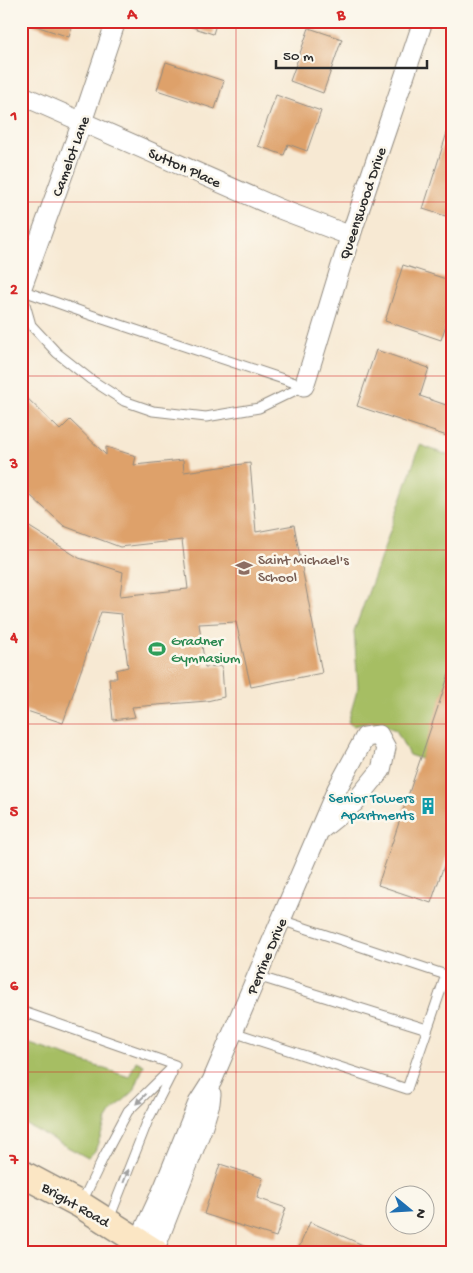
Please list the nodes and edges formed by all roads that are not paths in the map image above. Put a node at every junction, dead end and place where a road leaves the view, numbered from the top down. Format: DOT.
graph roads {
  1 [pos="116,21"];
  2 [pos="423,21"];
  3 [pos="21,95"];
  4 [pos="82,122"];
  5 [pos="350,236"];
  6 [pos="21,290"];
  7 [pos="304,386"];
  8 [pos="319,831"];
  9 [pos="281,920"];
  10 [pos="257,976"];
  11 [pos="21,1011"];
  12 [pos="427,1029"];
  13 [pos="233,1032"];
  14 [pos="175,1065"];
  15 [pos="21,1173"];
  16 [pos="81,1205"];
  17 [pos="108,1221"];
  18 [pos="149,1248"];
  1 -- 4 [label="street, Camelot Lane"];
  2 -- 5 [label="street, Queenswood Drive"];
  3 -- 4 [label="street, Sutton Place"];
  4 -- 5 [label="street, Sutton Place"];
  4 -- 6 [label="street, Camelot Lane"];
  5 -- 7 [label="street, Queenswood Drive"];
  6 -- 7 [label="lane"];
  6 -- 7 [label="lane"];
  8 -- 8 [label="street, Perrine Drive"];
  8 -- 9 [label="street, Perrine Drive"];
  9 -- 10 [label="street, Perrine Drive"];
  9 -- 12 [label="lane"];
  10 -- 12 [label="lane"];
  10 -- 13 [label="street, Perrine Drive"];
  11 -- 14 [label="lane"];
  12 -- 13 [label="lane"];
  13 -- 18 [label="street, Perrine Drive"];
  14 -- 16 [label="lane, one-way"];
  17 -- 14 [label="lane, one-way"];
  15 -- 16 [label="main road, Bright Road"];
  16 -- 17 [label="main road, Bright Road"];
  17 -- 18 [label="main road, Bright Road"];
}
